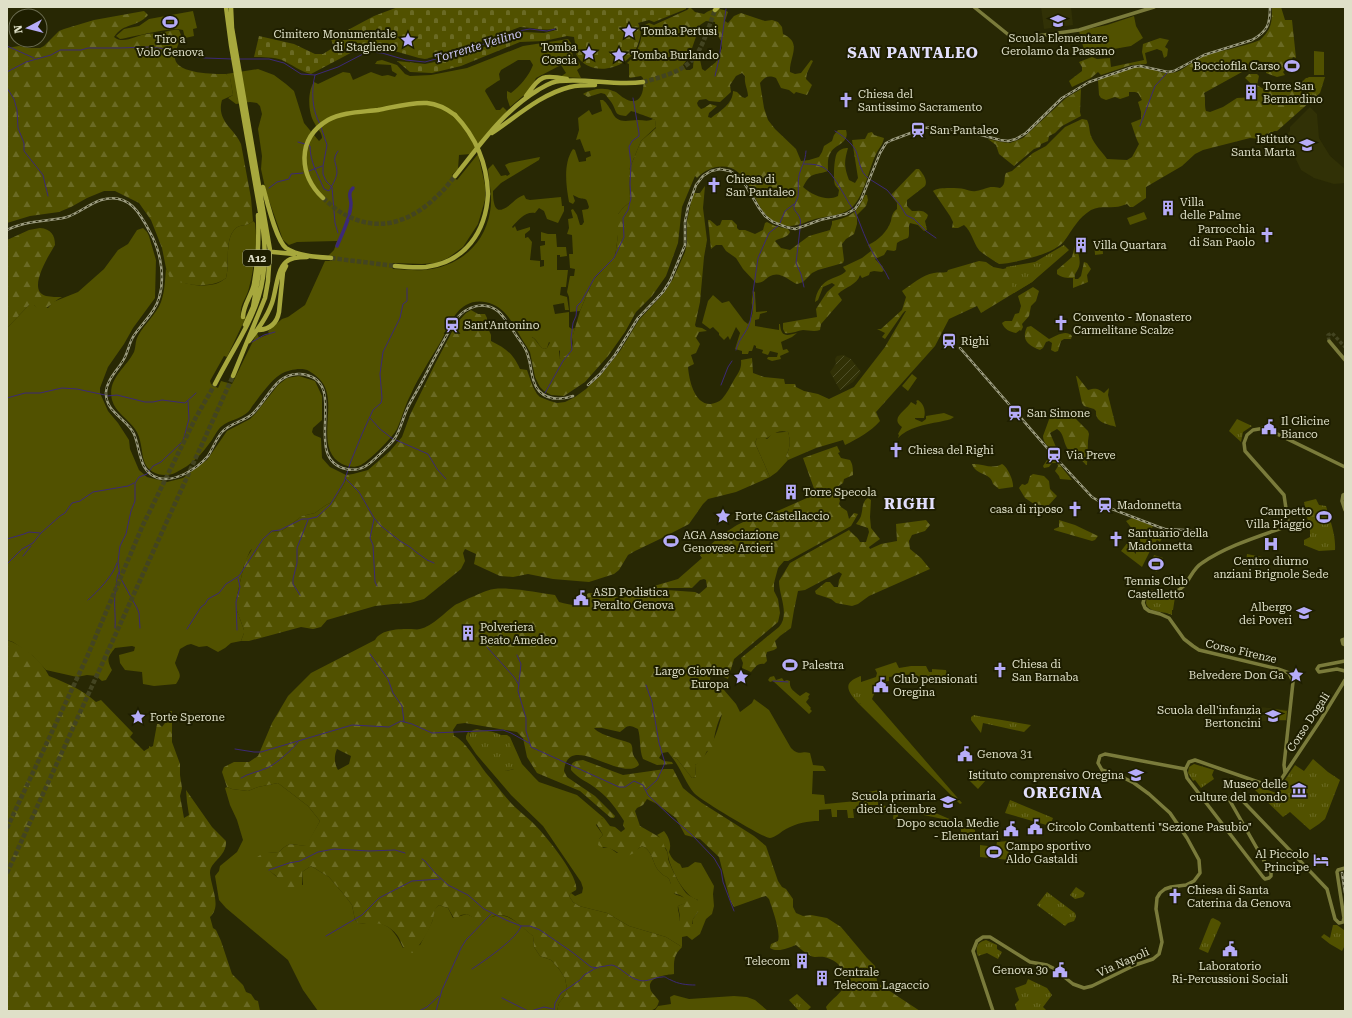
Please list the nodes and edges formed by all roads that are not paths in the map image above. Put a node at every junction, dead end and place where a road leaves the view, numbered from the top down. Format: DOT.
graph roads {
  1 [pos="226,7"];
  2 [pos="231,7"];
  3 [pos="974,7"];
  4 [pos="1154,7"];
  5 [pos="229,13"];
  6 [pos="579,81"];
  7 [pos="643,82"];
  8 [pos="617,83"];
  9 [pos="523,99"];
  10 [pos="245,115"];
  11 [pos="487,137"];
  12 [pos="259,176"];
  13 [pos="455,176"];
  14 [pos="258,198"];
  15 [pos="323,198"];
  16 [pos="273,252"];
  17 [pos="304,254"];
  18 [pos="311,256"];
  19 [pos="299,258"];
  20 [pos="331,258"];
  21 [pos="261,261"];
  22 [pos="395,266"];
  23 [pos="244,317"];
  24 [pos="259,330"];
  25 [pos="1330,341"];
  26 [pos="245,345"];
  27 [pos="231,356"];
  28 [pos="1345,360"];
  29 [pos="232,376"];
  30 [pos="215,384"];
  31 [pos="1345,467"];
  32 [pos="1345,494"];
  33 [pos="1345,510"];
  34 [pos="1345,639"];
  35 [pos="1345,645"];
  36 [pos="1345,661"];
  37 [pos="1345,672"];
  38 [pos="1345,680"];
  39 [pos="1185,769"];
  40 [pos="1285,773"];
  41 [pos="1345,868"];
  42 [pos="993,1011"];
  1 -- 5 [label="highway"];
  2 -- 5 [label="highway"];
  3 -- 4 [label="street"];
  5 -- 10 [label="highway"];
  6 -- 8 [label="highway"];
  6 -- 9 [label="highway"];
  6 -- 9 [label="highway"];
  7 -- 8 [label="highway"];
  8 -- 11 [label="highway"];
  9 -- 11 [label="highway"];
  10 -- 12 [label="highway"];
  10 -- 14 [label="highway"];
  11 -- 13 [label="highway"];
  12 -- 17 [label="highway"];
  12 -- 26 [label="highway"];
  14 -- 23 [label="highway, A12"];
  14 -- 27 [label="highway"];
  15 -- 22 [label="highway, bridge"];
  16 -- 17 [label="highway"];
  17 -- 18 [label="highway"];
  18 -- 19 [label="highway"];
  18 -- 20 [label="highway"];
  19 -- 24 [label="highway"];
  19 -- 26 [label="highway"];
  21 -- 27 [label="highway"];
  25 -- 28 [label="street"];
  26 -- 29 [label="highway"];
  27 -- 30 [label="highway"];
  31 -- 40 [label="street, Corso Firenze"];
  32 -- 33 [label="street"];
  34 -- 35 [label="street"];
  36 -- 37 [label="street"];
  38 -- 40 [label="street, Corso Dogali"];
  39 -- 40 [label="street, Corso Dogali"];
  39 -- 41 [label="street"];
  39 -- 42 [label="street, Via Napoli"];
}
